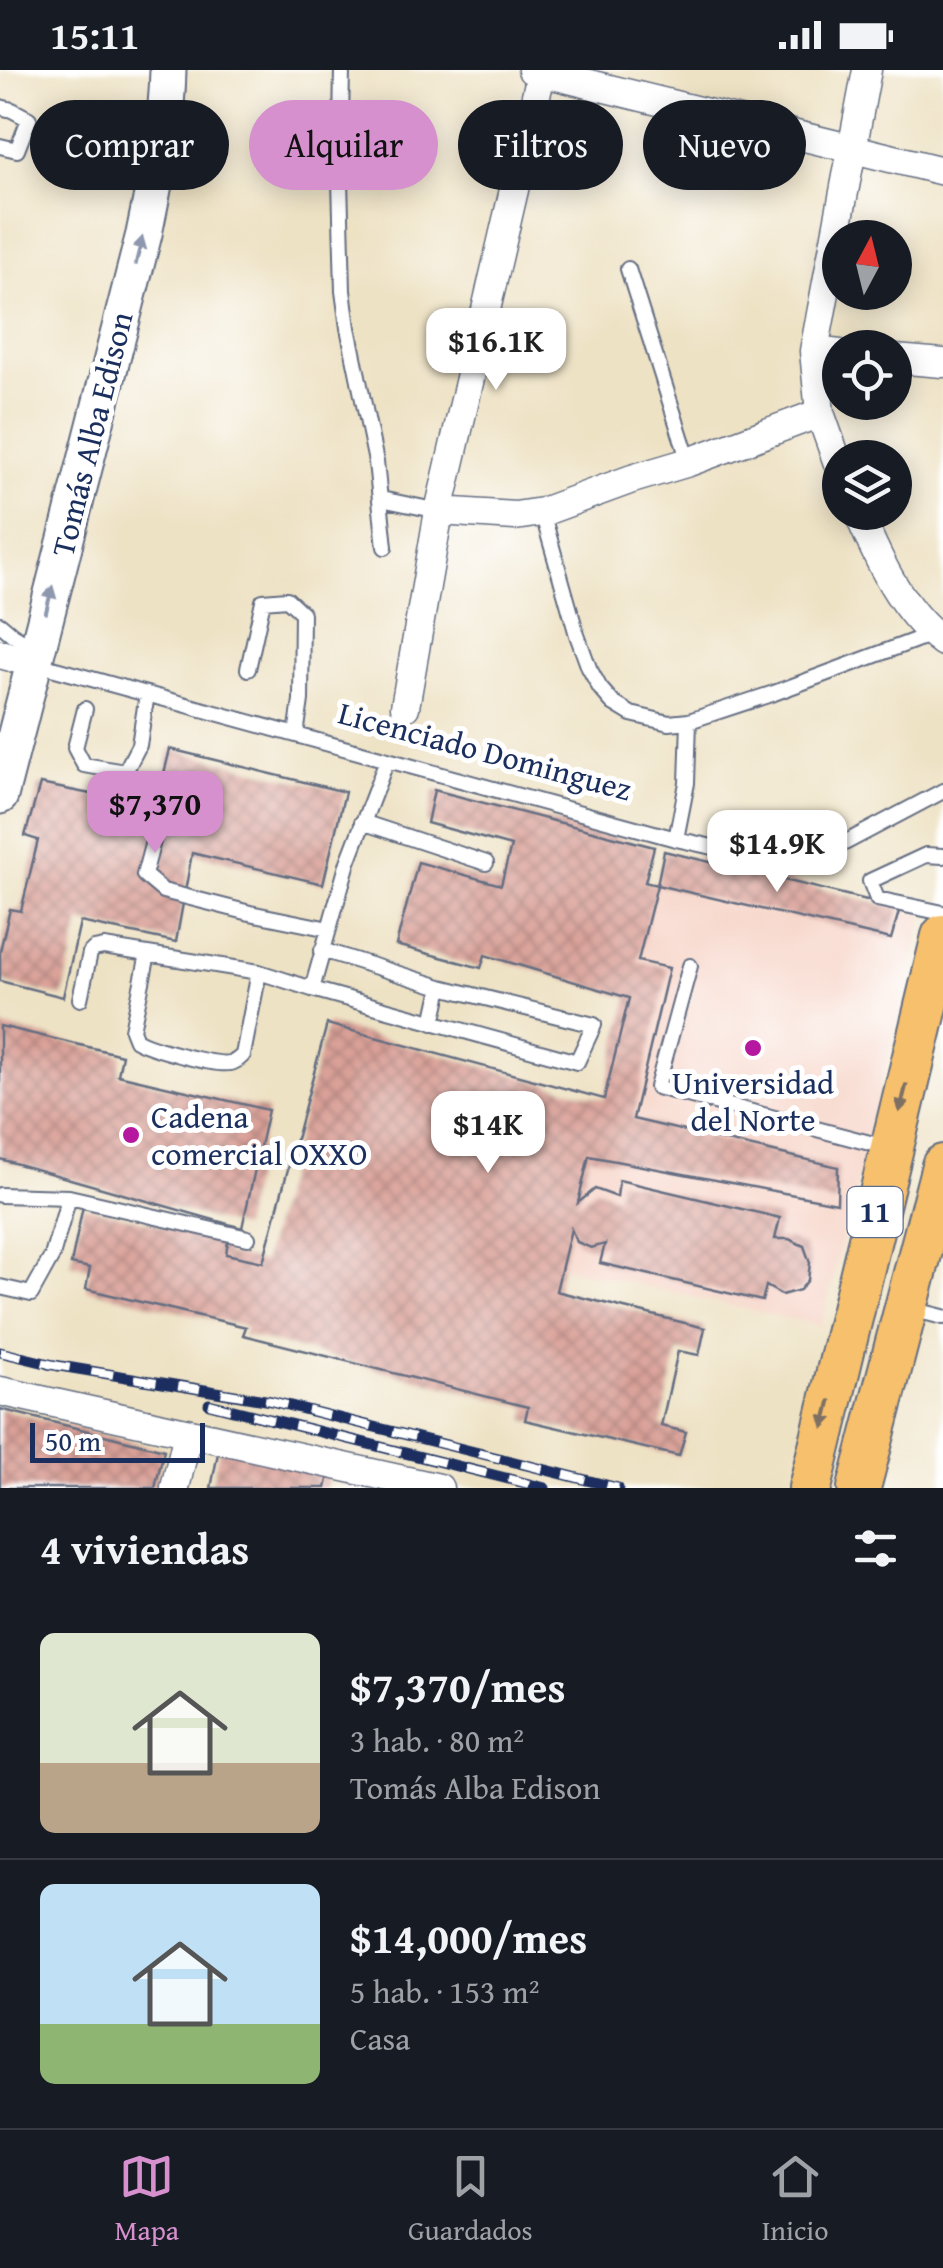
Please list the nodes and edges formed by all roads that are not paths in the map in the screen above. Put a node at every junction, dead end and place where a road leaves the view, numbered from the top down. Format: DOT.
graph roads {
  1 [pos="168,70"];
  2 [pos="342,70"];
  3 [pos="866,70"];
  4 [pos="539,71"];
  5 [pos="0,107"];
  6 [pos="0,146"];
  7 [pos="853,149"];
  8 [pos="943,171"];
  9 [pos="628,269"];
  10 [pos="830,330"];
  11 [pos="912,360"];
  12 [pos="943,363"];
  13 [pos="822,396"];
  14 [pos="820,413"];
  15 [pos="828,440"];
  16 [pos="689,462"];
  17 [pos="382,499"];
  18 [pos="439,511"];
  19 [pos="542,512"];
  20 [pos="866,530"];
  21 [pos="385,547"];
  22 [pos="0,624"];
  23 [pos="938,638"];
  24 [pos="23,655"];
  25 [pos="248,669"];
  26 [pos="147,694"];
  27 [pos="405,707"];
  28 [pos="84,709"];
  29 [pos="689,721"];
  30 [pos="296,735"];
  31 [pos="387,760"];
  32 [pos="166,789"];
  33 [pos="943,791"];
  34 [pos="0,796"];
  35 [pos="362,822"];
  36 [pos="676,839"];
  37 [pos="943,856"];
  38 [pos="486,863"];
  39 [pos="943,912"];
  40 [pos="329,929"];
  41 [pos="943,936"];
  42 [pos="322,950"];
  43 [pos="148,954"];
  44 [pos="690,966"];
  45 [pos="259,972"];
  46 [pos="441,986"];
  47 [pos="312,989"];
  48 [pos="80,999"];
  49 [pos="433,1022"];
  50 [pos="891,1148"];
  51 [pos="941,1186"];
  52 [pos="0,1195"];
  53 [pos="69,1197"];
  54 [pos="248,1238"];
  55 [pos="0,1286"];
  56 [pos="924,1313"];
  57 [pos="0,1391"];
  58 [pos="188,1433"];
  59 [pos="175,1488"];
  60 [pos="439,1488"];
  61 [pos="810,1488"];
  62 [pos="859,1488"];
  24 -- 1 [label="street, Tomás Alba Edison, one-way"];
  2 -- 17 [label="lane"];
  3 -- 7 [label="street"];
  4 -- 7 [label="street"];
  4 -- 18 [label="street"];
  5 -- 6 [label="lane"];
  7 -- 8 [label="street"];
  7 -- 10 [label="street"];
  9 -- 16 [label="lane"];
  11 -- 12 [label="street"];
  13 -- 14 [label="street"];
  14 -- 15 [label="street"];
  14 -- 16 [label="street"];
  16 -- 19 [label="street"];
  17 -- 18 [label="lane"];
  17 -- 21 [label="lane"];
  18 -- 19 [label="street"];
  18 -- 27 [label="street"];
  19 -- 29 [label="lane"];
  20 -- 23 [label="street"];
  22 -- 24 [label="lane"];
  23 -- 29 [label="lane"];
  24 -- 26 [label="lane, Licenciado Dominguez"];
  24 -- 34 [label="street, Tomás Alba Edison"];
  25 -- 30 [label="lane"];
  26 -- 28 [label="lane"];
  26 -- 30 [label="lane, Licenciado Dominguez"];
  29 -- 36 [label="lane"];
  30 -- 31 [label="lane, Licenciado Dominguez"];
  31 -- 35 [label="lane"];
  31 -- 36 [label="lane, Licenciado Dominguez"];
  32 -- 40 [label="lane"];
  33 -- 36 [label="lane, Licenciado Dominguez"];
  35 -- 38 [label="lane"];
  35 -- 40 [label="lane"];
  37 -- 39 [label="lane"];
  40 -- 42 [label="lane"];
  41 -- 50 [label="main road, 11, one-way"];
  42 -- 46 [label="lane"];
  42 -- 47 [label="lane"];
  43 -- 45 [label="lane"];
  43 -- 45 [label="lane"];
  43 -- 48 [label="lane"];
  44 -- 50 [label="lane"];
  45 -- 47 [label="lane"];
  46 -- 49 [label="lane"];
  46 -- 49 [label="lane"];
  47 -- 49 [label="lane"];
  50 -- 61 [label="main road, 11, one-way"];
  51 -- 56 [label="main road, 11"];
  52 -- 53 [label="lane"];
  53 -- 54 [label="lane"];
  53 -- 55 [label="lane"];
  56 -- 62 [label="main road, 11"];
  57 -- 58 [label="street"];
  58 -- 59 [label="street"];
  58 -- 60 [label="street"];
}
